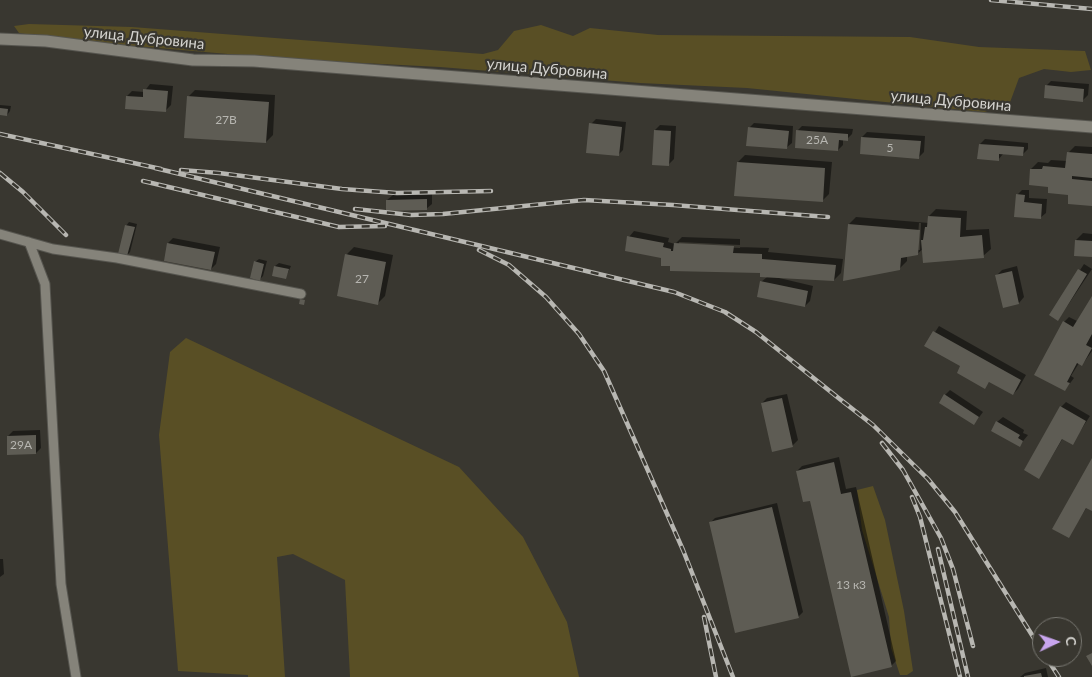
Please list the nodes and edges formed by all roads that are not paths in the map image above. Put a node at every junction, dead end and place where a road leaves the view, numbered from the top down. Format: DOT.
graph roads {
  1 [pos="0,39"];
  2 [pos="1092,127"];
  3 [pos="0,234"];
  4 [pos="29,242"];
  5 [pos="301,294"];
  6 [pos="76,677"];
  1 -- 2 [label="main road, улица Дубровина"];
  3 -- 4 [label="street"];
  4 -- 5 [label="street"];
  4 -- 6 [label="street"];
}
